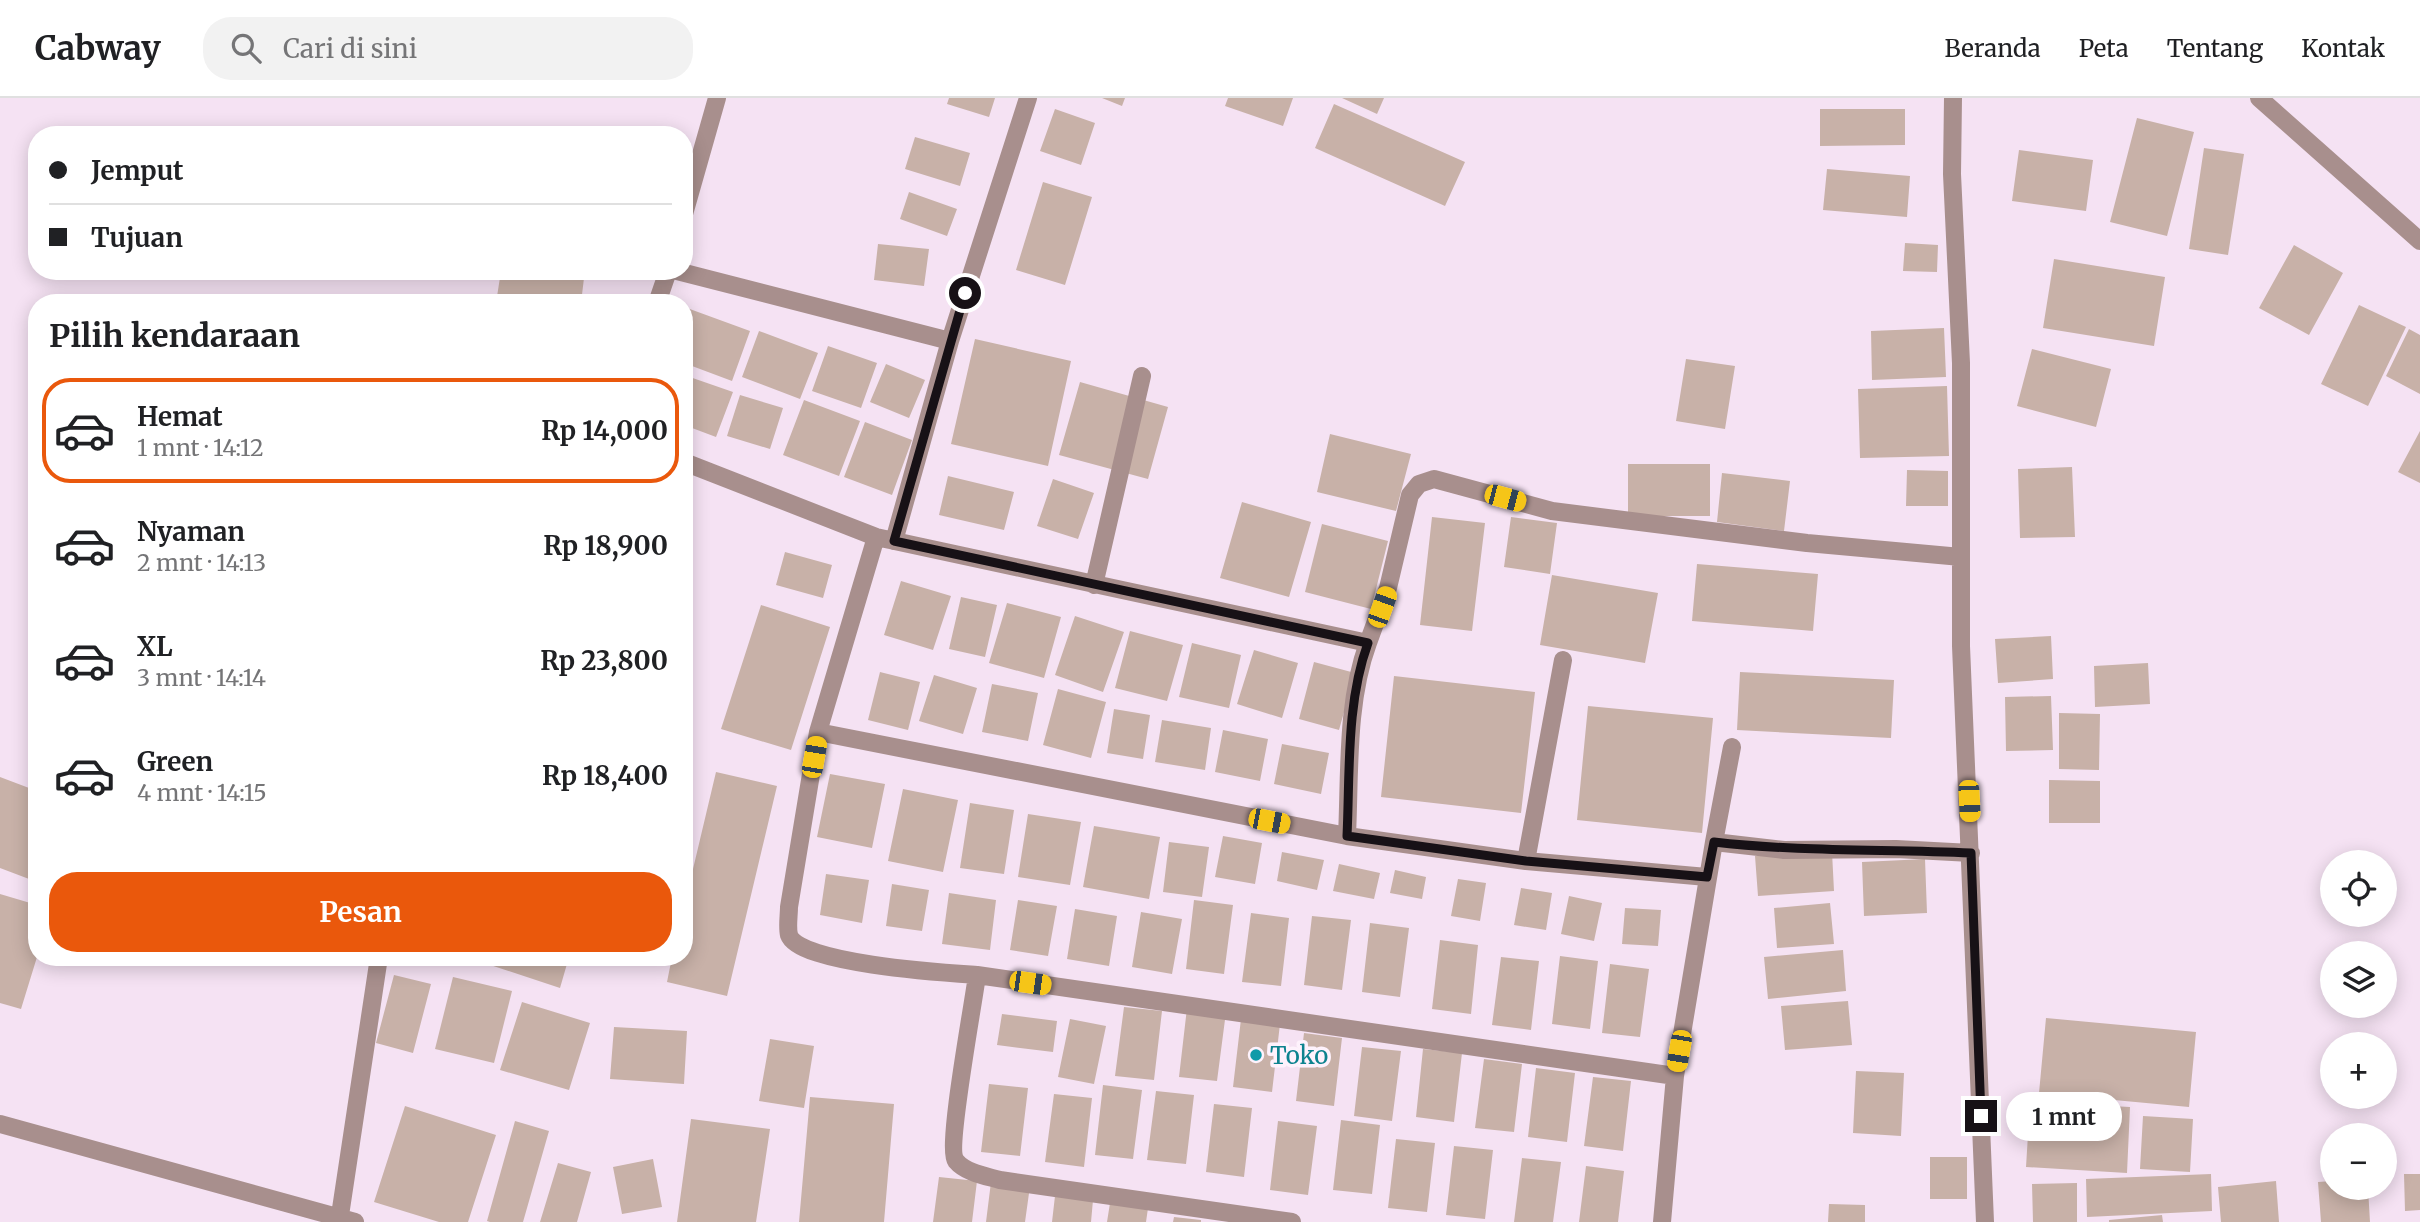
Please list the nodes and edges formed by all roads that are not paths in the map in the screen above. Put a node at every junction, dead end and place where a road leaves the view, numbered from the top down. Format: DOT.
graph roads {
  1 [pos="717,98"];
  2 [pos="1028,98"];
  3 [pos="1952,98"];
  4 [pos="2259,98"];
  5 [pos="693,182"];
  6 [pos="2420,241"];
  7 [pos="693,275"];
  8 [pos="950,341"];
  9 [pos="1142,376"];
  10 [pos="693,466"];
  11 [pos="876,537"];
  12 [pos="894,541"];
  13 [pos="1961,557"];
  14 [pos="1094,585"];
  15 [pos="1368,643"];
  16 [pos="1563,660"];
  17 [pos="818,732"];
  18 [pos="1732,747"];
  19 [pos="1347,836"];
  20 [pos="1714,842"];
  21 [pos="1971,853"];
  22 [pos="1526,861"];
  23 [pos="1707,877"];
  24 [pos="378,966"];
  25 [pos="977,975"];
  26 [pos="1675,1076"];
  27 [pos="0,1124"];
  28 [pos="345,1221"];
  29 [pos="1292,1222"];
  30 [pos="1662,1222"];
  31 [pos="1985,1222"];
  1 -- 5 [label="street"];
  2 -- 8 [label="street"];
  3 -- 13 [label="street"];
  4 -- 6 [label="street"];
  7 -- 8 [label="street"];
  8 -- 12 [label="street"];
  9 -- 14 [label="street"];
  10 -- 11 [label="street"];
  11 -- 12 [label="street"];
  11 -- 17 [label="street"];
  12 -- 14 [label="street"];
  13 -- 15 [label="street"];
  13 -- 21 [label="street"];
  14 -- 15 [label="street"];
  15 -- 19 [label="street"];
  16 -- 22 [label="street"];
  17 -- 19 [label="street"];
  17 -- 25 [label="street"];
  18 -- 20 [label="street"];
  19 -- 22 [label="street"];
  20 -- 21 [label="street"];
  20 -- 23 [label="street"];
  21 -- 31 [label="street"];
  22 -- 23 [label="street"];
  23 -- 26 [label="street"];
  24 -- 28 [label="street"];
  25 -- 26 [label="street"];
  25 -- 29 [label="street"];
  26 -- 30 [label="street"];
  27 -- 28 [label="street"];
}
